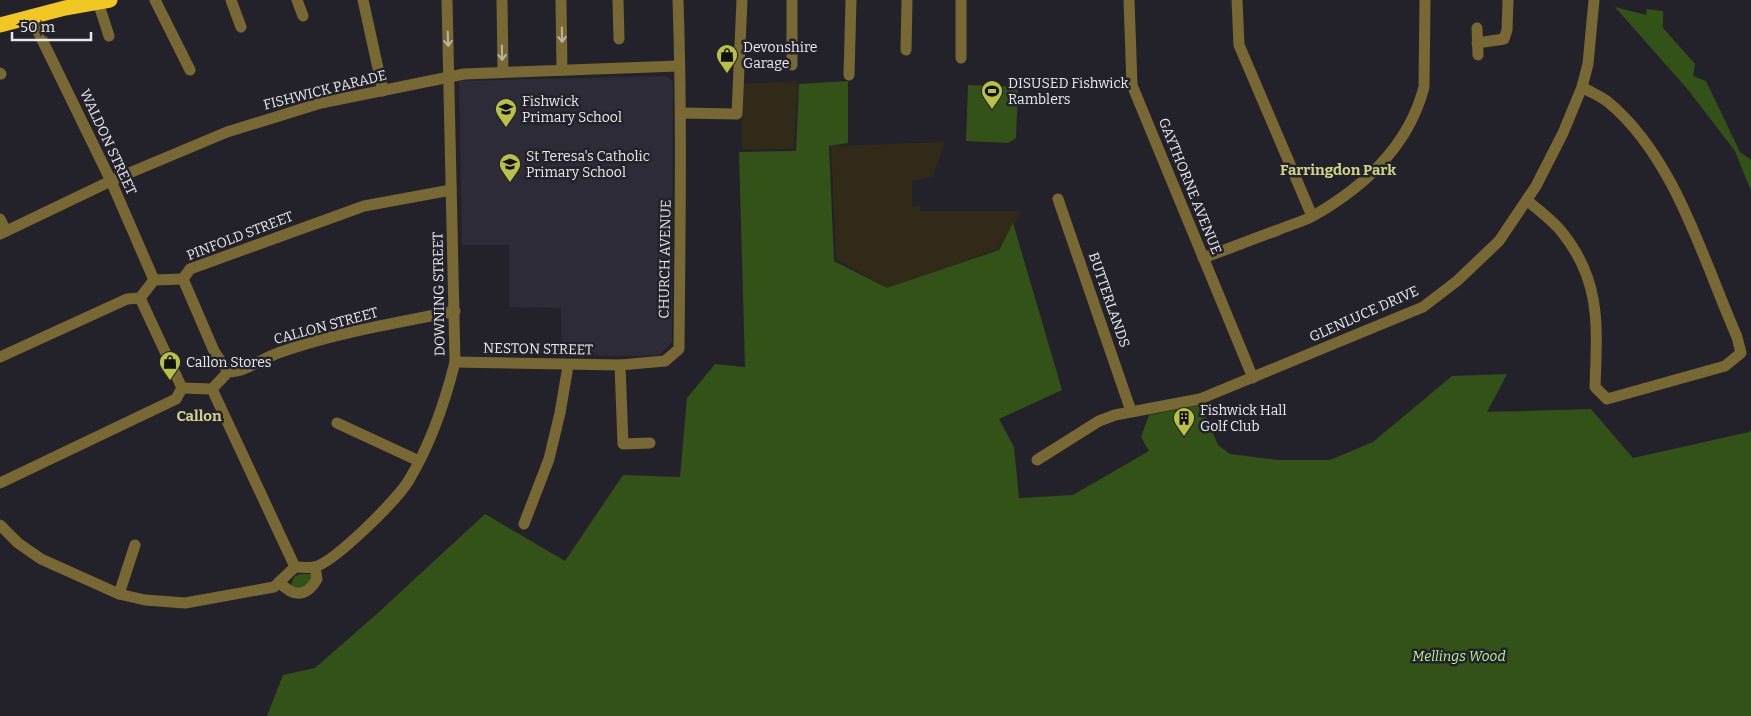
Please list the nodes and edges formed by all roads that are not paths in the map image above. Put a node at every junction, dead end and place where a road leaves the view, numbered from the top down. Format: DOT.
graph roads {
  1 [pos="155,0"];
  2 [pos="231,0"];
  3 [pos="297,0"];
  4 [pos="363,0"];
  5 [pos="447,0"];
  6 [pos="502,0"];
  7 [pos="561,0"];
  8 [pos="618,0"];
  9 [pos="678,0"];
  10 [pos="742,0"];
  11 [pos="792,0"];
  12 [pos="851,0"];
  13 [pos="907,0"];
  14 [pos="961,0"];
  15 [pos="1130,0"];
  16 [pos="1238,0"];
  17 [pos="1425,0"];
  18 [pos="1508,0"];
  19 [pos="1594,0"];
  20 [pos="104,1"];
  21 [pos="303,16"];
  22 [pos="31,17"];
  23 [pos="0,25"];
  24 [pos="240,28"];
  25 [pos="1477,28"];
  26 [pos="109,36"];
  27 [pos="619,39"];
  28 [pos="1477,43"];
  29 [pos="906,50"];
  30 [pos="1478,55"];
  31 [pos="961,58"];
  32 [pos="792,65"];
  33 [pos="678,66"];
  34 [pos="190,70"];
  35 [pos="562,70"];
  36 [pos="503,72"];
  37 [pos="849,75"];
  38 [pos="449,77"];
  39 [pos="1582,87"];
  40 [pos="383,91"];
  41 [pos="680,113"];
  42 [pos="111,181"];
  43 [pos="451,190"];
  44 [pos="1058,199"];
  45 [pos="1527,200"];
  46 [pos="1312,216"];
  47 [pos="0,219"];
  48 [pos="3,232"];
  49 [pos="1203,258"];
  50 [pos="183,279"];
  51 [pos="154,280"];
  52 [pos="140,298"];
  53 [pos="455,311"];
  54 [pos="0,357"];
  55 [pos="456,362"];
  56 [pos="620,365"];
  57 [pos="568,366"];
  58 [pos="228,372"];
  59 [pos="1252,378"];
  60 [pos="182,388"];
  61 [pos="212,389"];
  62 [pos="1131,411"];
  63 [pos="337,424"];
  64 [pos="650,443"];
  65 [pos="1037,460"];
  66 [pos="420,461"];
  67 [pos="0,482"];
  68 [pos="524,524"];
  69 [pos="0,525"];
  70 [pos="135,545"];
  71 [pos="295,567"];
  72 [pos="315,567"];
  73 [pos="279,582"];
  74 [pos="118,594"];
  1 -- 34 [label="street"];
  2 -- 24 [label="street"];
  3 -- 21 [label="street"];
  4 -- 40 [label="street"];
  5 -- 38 [label="street, DOWNING STREET, one-way"];
  6 -- 36 [label="street, one-way"];
  7 -- 35 [label="street, one-way"];
  8 -- 27 [label="street"];
  9 -- 33 [label="street, CHURCH AVENUE"];
  10 -- 41 [label="street"];
  11 -- 32 [label="street"];
  12 -- 37 [label="street"];
  13 -- 29 [label="street"];
  14 -- 31 [label="street"];
  15 -- 49 [label="street, GAYTHORNE AVENUE"];
  16 -- 46 [label="street"];
  17 -- 46 [label="street"];
  18 -- 28 [label="street"];
  19 -- 39 [label="street, GLENLUCE DRIVE"];
  20 -- 22 [label="highway"];
  20 -- 26 [label="street"];
  22 -- 23 [label="highway"];
  22 -- 42 [label="street, WALDON STREET"];
  25 -- 28 [label="street"];
  28 -- 30 [label="street"];
  33 -- 35 [label="street, FISHWICK PARADE"];
  33 -- 41 [label="street, CHURCH AVENUE"];
  35 -- 36 [label="street, FISHWICK PARADE"];
  36 -- 38 [label="street, FISHWICK PARADE"];
  38 -- 40 [label="street, FISHWICK PARADE"];
  38 -- 43 [label="street, DOWNING STREET"];
  39 -- 45 [label="street, GLENLUCE DRIVE"];
  39 -- 45 [label="street"];
  40 -- 42 [label="street, FISHWICK PARADE"];
  41 -- 56 [label="street, CHURCH AVENUE"];
  42 -- 48 [label="street, FISHWICK PARADE"];
  42 -- 51 [label="street, WALDON STREET"];
  43 -- 50 [label="street, PINFOLD STREET"];
  43 -- 53 [label="street, DOWNING STREET"];
  44 -- 62 [label="street, BUTTERLANDS"];
  45 -- 59 [label="street, GLENLUCE DRIVE"];
  46 -- 49 [label="street"];
  47 -- 48 [label="street"];
  49 -- 59 [label="street, GAYTHORNE AVENUE"];
  50 -- 51 [label="street, PINFOLD STREET"];
  50 -- 58 [label="street"];
  51 -- 52 [label="street"];
  52 -- 54 [label="street"];
  52 -- 60 [label="street"];
  53 -- 55 [label="street, DOWNING STREET"];
  53 -- 58 [label="street, CALLON STREET"];
  55 -- 57 [label="street, NESTON STREET"];
  55 -- 66 [label="street, DOWNING STREET"];
  56 -- 57 [label="street, NESTON STREET"];
  56 -- 64 [label="street"];
  57 -- 68 [label="street"];
  58 -- 61 [label="street"];
  59 -- 62 [label="street, GLENLUCE DRIVE"];
  60 -- 61 [label="street"];
  60 -- 67 [label="street"];
  61 -- 71 [label="street"];
  62 -- 65 [label="street, GLENLUCE DRIVE"];
  63 -- 66 [label="street"];
  66 -- 72 [label="street, DOWNING STREET"];
  69 -- 74 [label="street"];
  70 -- 74 [label="street"];
  71 -- 72 [label="street"];
  71 -- 73 [label="street"];
  72 -- 73 [label="street"];
  73 -- 74 [label="street"];
}
